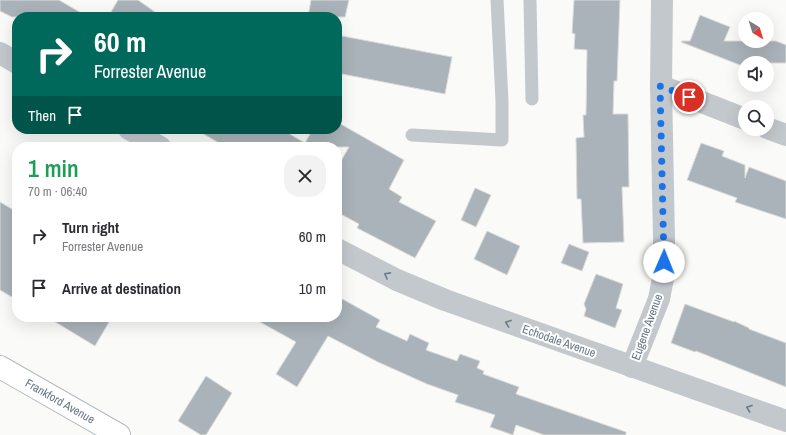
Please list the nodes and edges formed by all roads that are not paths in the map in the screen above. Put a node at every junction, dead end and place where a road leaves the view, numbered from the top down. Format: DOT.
graph roads {
  1 [pos="497,0"];
  2 [pos="530,0"];
  3 [pos="662,0"];
  4 [pos="0,53"];
  5 [pos="12,60"];
  6 [pos="660,86"];
  7 [pos="532,100"];
  8 [pos="738,116"];
  9 [pos="774,131"];
  10 [pos="138,134"];
  11 [pos="412,135"];
  12 [pos="786,135"];
  13 [pos="151,142"];
  14 [pos="342,252"];
  15 [pos="0,367"];
  16 [pos="632,367"];
  17 [pos="786,421"];
  18 [pos="119,435"];
  1 -- 11 [label="lane"];
  2 -- 7 [label="lane"];
  3 -- 6 [label="street, Eugene Avenue"];
  4 -- 5 [label="street"];
  6 -- 8 [label="street"];
  6 -- 16 [label="street, Eugene Avenue"];
  9 -- 12 [label="street"];
  10 -- 13 [label="street"];
  16 -- 14 [label="street, Echodale Avenue, one-way"];
  15 -- 18 [label="main road, Frankford Avenue"];
  17 -- 16 [label="street, Echodale Avenue, one-way"];
}
